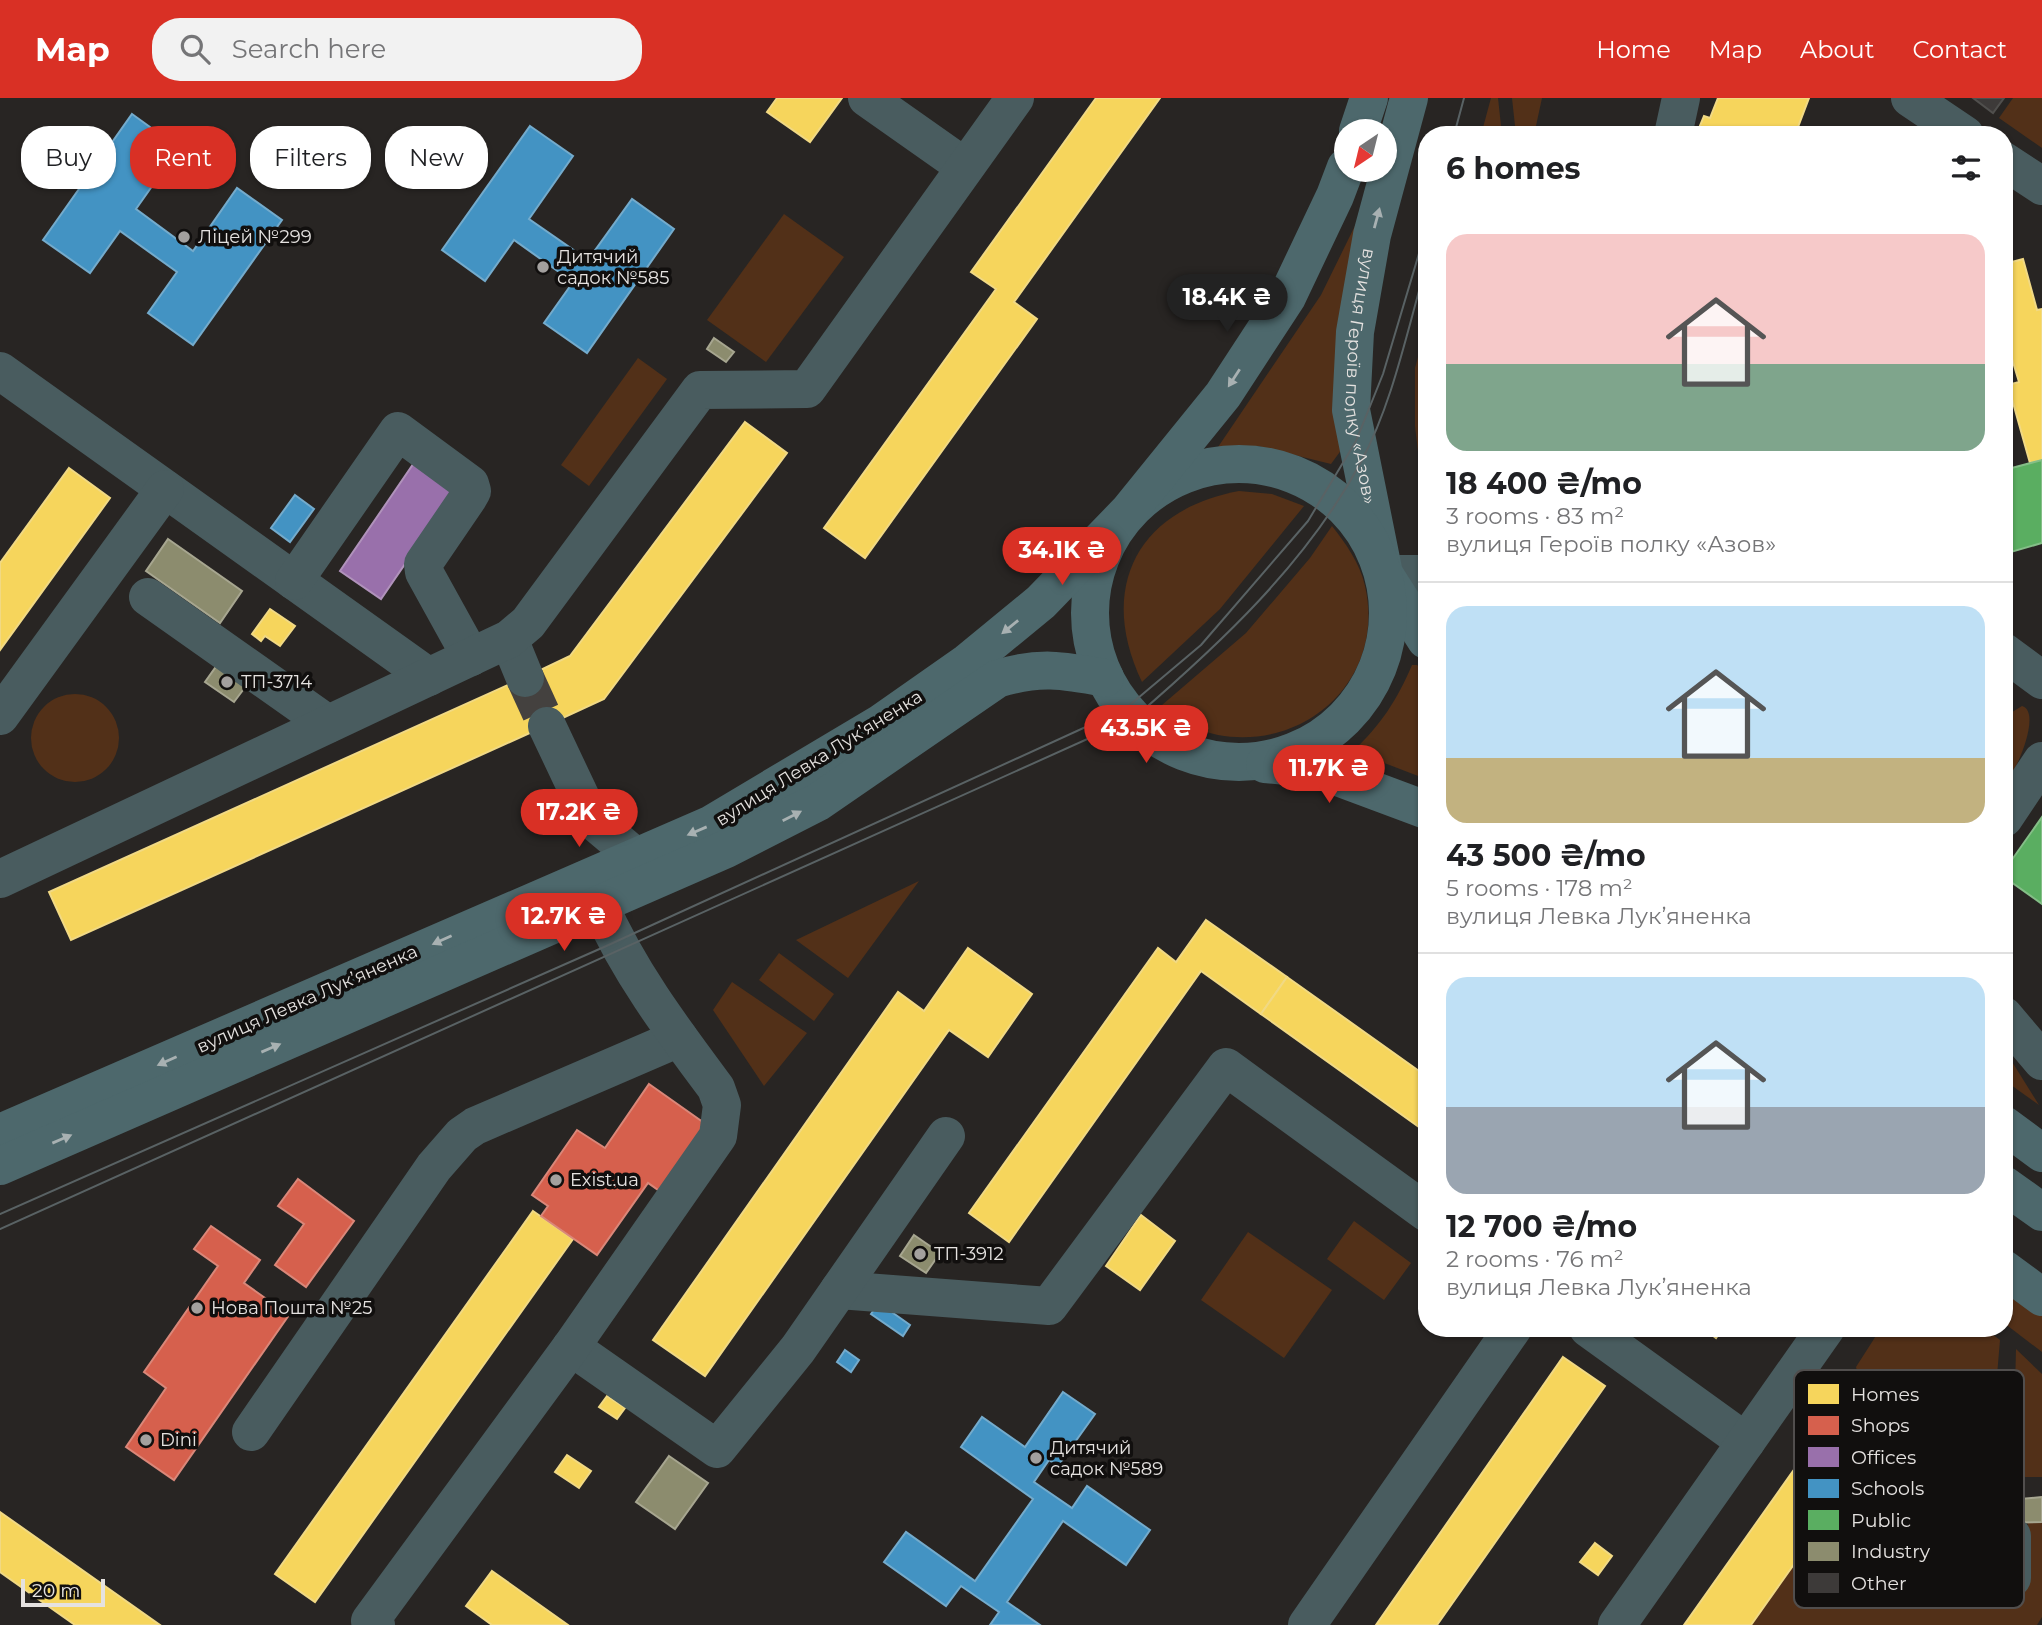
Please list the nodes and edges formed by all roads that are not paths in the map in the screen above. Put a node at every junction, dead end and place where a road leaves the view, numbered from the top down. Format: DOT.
graph roads {
  1 [pos="867,98"];
  2 [pos="1015,98"];
  3 [pos="1369,98"];
  4 [pos="1409,98"];
  5 [pos="1681,98"];
  6 [pos="1910,98"];
  7 [pos="1362,119"];
  8 [pos="1675,126"];
  9 [pos="1952,126"];
  10 [pos="965,167"];
  11 [pos="2013,167"];
  12 [pos="1340,182"];
  13 [pos="2042,186"];
  14 [pos="0,371"];
  15 [pos="165,489"];
  16 [pos="1129,511"];
  17 [pos="1384,574"];
  18 [pos="1418,574"];
  19 [pos="294,581"];
  20 [pos="148,597"];
  21 [pos="1418,627"];
  22 [pos="509,639"];
  23 [pos="471,657"];
  24 [pos="2013,659"];
  25 [pos="429,677"];
  26 [pos="525,678"];
  27 [pos="1105,678"];
  28 [pos="2042,680"];
  29 [pos="0,716"];
  30 [pos="328,724"];
  31 [pos="547,726"];
  32 [pos="2042,761"];
  33 [pos="1242,762"];
  34 [pos="2013,804"];
  35 [pos="1418,807"];
  36 [pos="591,819"];
  37 [pos="636,857"];
  38 [pos="0,879"];
  39 [pos="594,891"];
  40 [pos="2013,1025"];
  41 [pos="679,1038"];
  42 [pos="2039,1050"];
  43 [pos="2013,1132"];
  44 [pos="0,1133"];
  45 [pos="946,1136"];
  46 [pos="2042,1153"];
  47 [pos="0,1167"];
  48 [pos="2013,1191"];
  49 [pos="1418,1206"];
  50 [pos="2042,1212"];
  51 [pos="2013,1276"];
  52 [pos="839,1290"];
  53 [pos="2042,1297"];
  54 [pos="1507,1337"];
  55 [pos="1600,1337"];
  56 [pos="1820,1337"];
  57 [pos="571,1347"];
  58 [pos="1797,1370"];
  59 [pos="1794,1374"];
  60 [pos="251,1432"];
  61 [pos="1746,1442"];
  62 [pos="376,1625"];
  63 [pos="1307,1625"];
  64 [pos="1617,1625"];
  1 -- 10 [label="lane"];
  2 -- 10 [label="lane"];
  3 -- 7 [label="main road"];
  17 -- 4 [label="main road, вулиця Героїв полку «Азов», one-way"];
  5 -- 8 [label="lane"];
  6 -- 9 [label="lane"];
  10 -- 22 [label="lane"];
  11 -- 13 [label="lane"];
  12 -- 16 [label="main road, one-way"];
  14 -- 15 [label="lane"];
  15 -- 19 [label="lane"];
  15 -- 29 [label="lane"];
  16 -- 17 [label="main road"];
  16 -- 27 [label="main road"];
  16 -- 37 [label="main road, вулиця Левка Лукʼяненка, one-way"];
  17 -- 18 [label="lane"];
  17 -- 21 [label="main road"];
  17 -- 33 [label="main road"];
  19 -- 23 [label="lane"];
  19 -- 25 [label="lane"];
  20 -- 30 [label="lane"];
  22 -- 23 [label="lane"];
  22 -- 26 [label="lane"];
  23 -- 25 [label="lane"];
  24 -- 28 [label="lane"];
  25 -- 30 [label="lane"];
  27 -- 33 [label="main road"];
  39 -- 27 [label="main road, вулиця Левка Лукʼяненка, one-way"];
  30 -- 38 [label="lane"];
  31 -- 36 [label="lane"];
  32 -- 34 [label="lane"];
  33 -- 35 [label="main road"];
  36 -- 37 [label="lane"];
  36 -- 39 [label="lane"];
  37 -- 39 [label="main road, вулиця Левка Лукʼяненка"];
  39 -- 41 [label="lane"];
  39 -- 44 [label="main road, вулиця Левка Лукʼяненка, one-way"];
  47 -- 39 [label="main road, вулиця Левка Лукʼяненка, one-way"];
  40 -- 42 [label="lane"];
  41 -- 57 [label="lane"];
  41 -- 60 [label="lane"];
  43 -- 46 [label="main road"];
  45 -- 52 [label="lane"];
  48 -- 50 [label="main road"];
  49 -- 52 [label="lane"];
  51 -- 53 [label="main road"];
  52 -- 57 [label="lane"];
  54 -- 63 [label="lane"];
  55 -- 61 [label="lane"];
  56 -- 58 [label="lane"];
  57 -- 62 [label="lane"];
  59 -- 61 [label="lane"];
  61 -- 64 [label="lane"];
}
